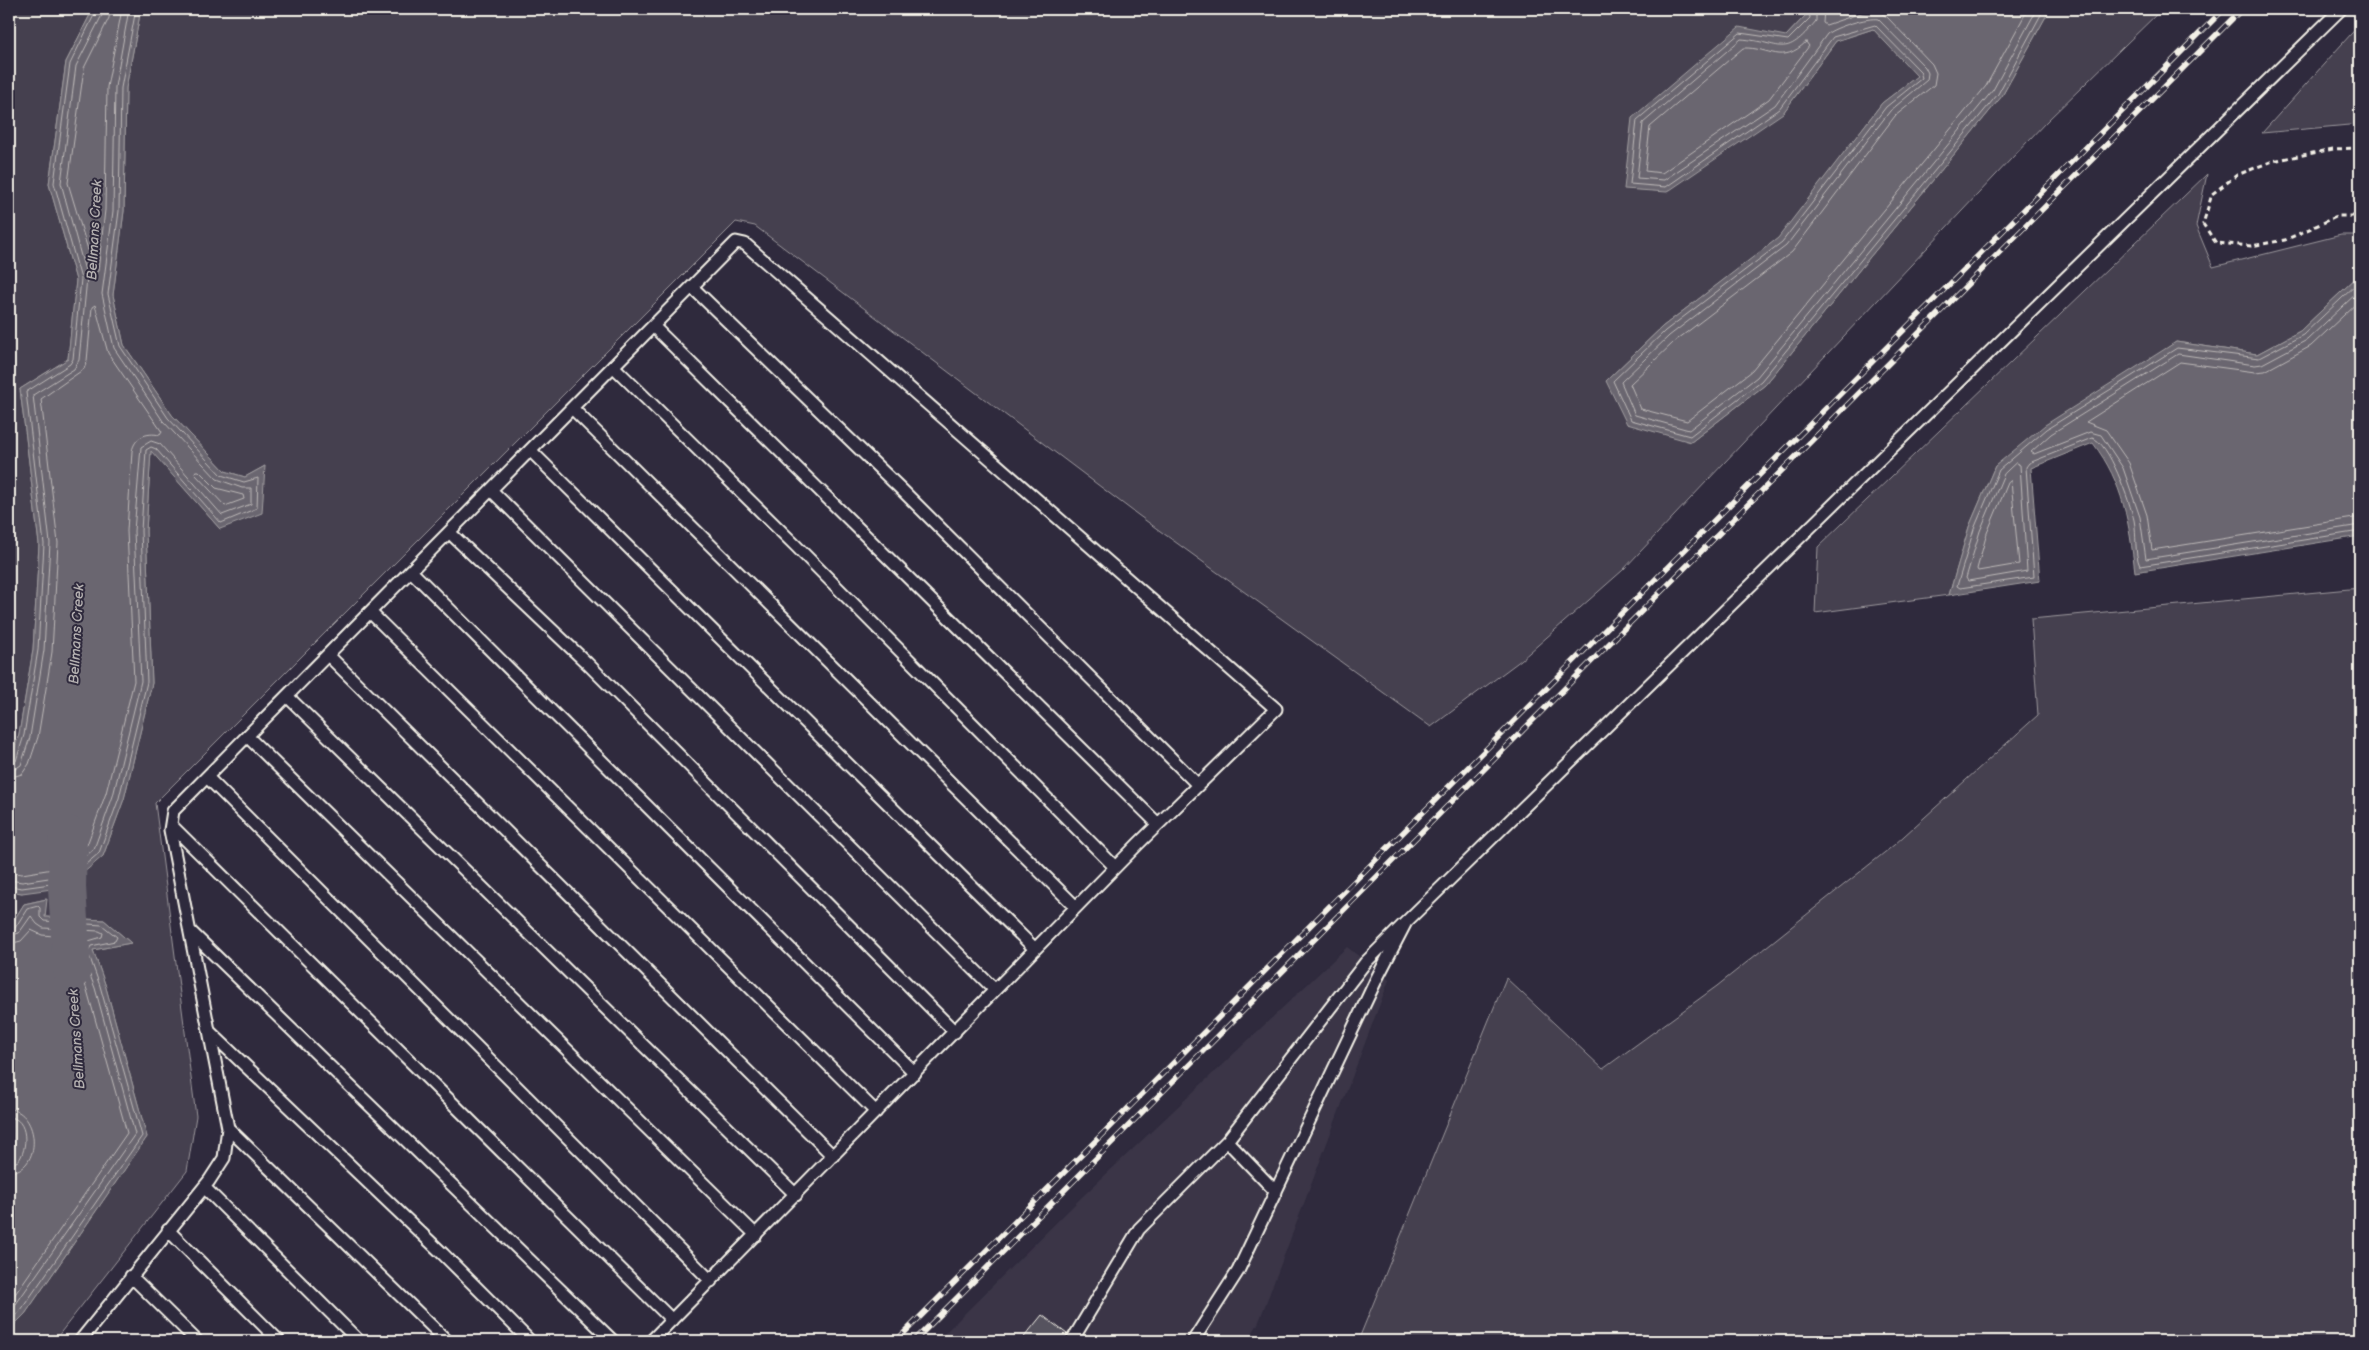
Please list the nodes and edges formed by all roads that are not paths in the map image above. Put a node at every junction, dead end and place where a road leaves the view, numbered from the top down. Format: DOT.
graph roads {
  1 [pos="2341,9"];
  2 [pos="692,287"];
  3 [pos="653,326"];
  4 [pos="614,366"];
  5 [pos="572,408"];
  6 [pos="530,450"];
  7 [pos="491,490"];
  8 [pos="449,532"];
  9 [pos="411,571"];
  10 [pos="370,612"];
  11 [pos="328,655"];
  12 [pos="287,696"];
  13 [pos="247,736"];
  14 [pos="207,777"];
  15 [pos="1198,785"];
  16 [pos="1158,824"];
  17 [pos="171,825"];
  18 [pos="1115,867"];
  19 [pos="1076,907"];
  20 [pos="1406,922"];
  21 [pos="190,931"];
  22 [pos="1035,949"];
  23 [pos="996,990"];
  24 [pos="210,1032"];
  25 [pos="955,1032"];
  26 [pos="915,1073"];
  27 [pos="876,1112"];
  28 [pos="228,1128"];
  29 [pos="1227,1141"];
  30 [pos="833,1156"];
  31 [pos="204,1187"];
  32 [pos="1276,1192"];
  33 [pos="796,1195"];
  34 [pos="168,1230"];
  35 [pos="756,1235"];
  36 [pos="131,1276"];
  37 [pos="711,1281"];
  38 [pos="672,1320"];
  39 [pos="1073,1339"];
  40 [pos="80,1341"];
  41 [pos="197,1341"];
  42 [pos="279,1341"];
  43 [pos="359,1341"];
  44 [pos="446,1341"];
  45 [pos="530,1341"];
  46 [pos="613,1341"];
  47 [pos="651,1341"];
  48 [pos="1193,1341"];
  1 -- 20 [label="lane"];
  2 -- 3 [label="lane"];
  2 -- 15 [label="lane"];
  2 -- 15 [label="lane"];
  3 -- 4 [label="lane"];
  3 -- 16 [label="lane"];
  4 -- 5 [label="lane"];
  4 -- 18 [label="lane"];
  5 -- 6 [label="lane"];
  5 -- 19 [label="lane"];
  6 -- 7 [label="lane"];
  6 -- 22 [label="lane"];
  7 -- 8 [label="lane"];
  7 -- 23 [label="lane"];
  8 -- 9 [label="lane"];
  8 -- 25 [label="lane"];
  9 -- 10 [label="lane"];
  9 -- 26 [label="lane"];
  10 -- 11 [label="lane"];
  10 -- 27 [label="lane"];
  11 -- 12 [label="lane"];
  11 -- 30 [label="lane"];
  12 -- 13 [label="lane"];
  12 -- 33 [label="lane"];
  13 -- 14 [label="lane"];
  13 -- 35 [label="lane"];
  14 -- 17 [label="lane"];
  14 -- 37 [label="lane"];
  15 -- 16 [label="lane"];
  16 -- 18 [label="lane"];
  17 -- 21 [label="lane"];
  17 -- 38 [label="lane"];
  18 -- 19 [label="lane"];
  19 -- 22 [label="lane"];
  20 -- 29 [label="lane"];
  20 -- 32 [label="lane"];
  21 -- 24 [label="lane"];
  21 -- 46 [label="lane"];
  22 -- 23 [label="lane"];
  23 -- 25 [label="lane"];
  24 -- 28 [label="lane"];
  24 -- 45 [label="lane"];
  25 -- 26 [label="lane"];
  26 -- 27 [label="lane"];
  27 -- 30 [label="lane"];
  28 -- 31 [label="lane"];
  28 -- 44 [label="lane"];
  29 -- 32 [label="lane"];
  29 -- 39 [label="lane"];
  30 -- 33 [label="lane"];
  31 -- 34 [label="lane"];
  31 -- 43 [label="lane"];
  32 -- 48 [label="lane"];
  33 -- 35 [label="lane"];
  34 -- 36 [label="lane"];
  34 -- 42 [label="lane"];
  35 -- 37 [label="lane"];
  36 -- 40 [label="lane"];
  36 -- 41 [label="lane"];
  37 -- 38 [label="lane"];
  38 -- 47 [label="lane"];
}
